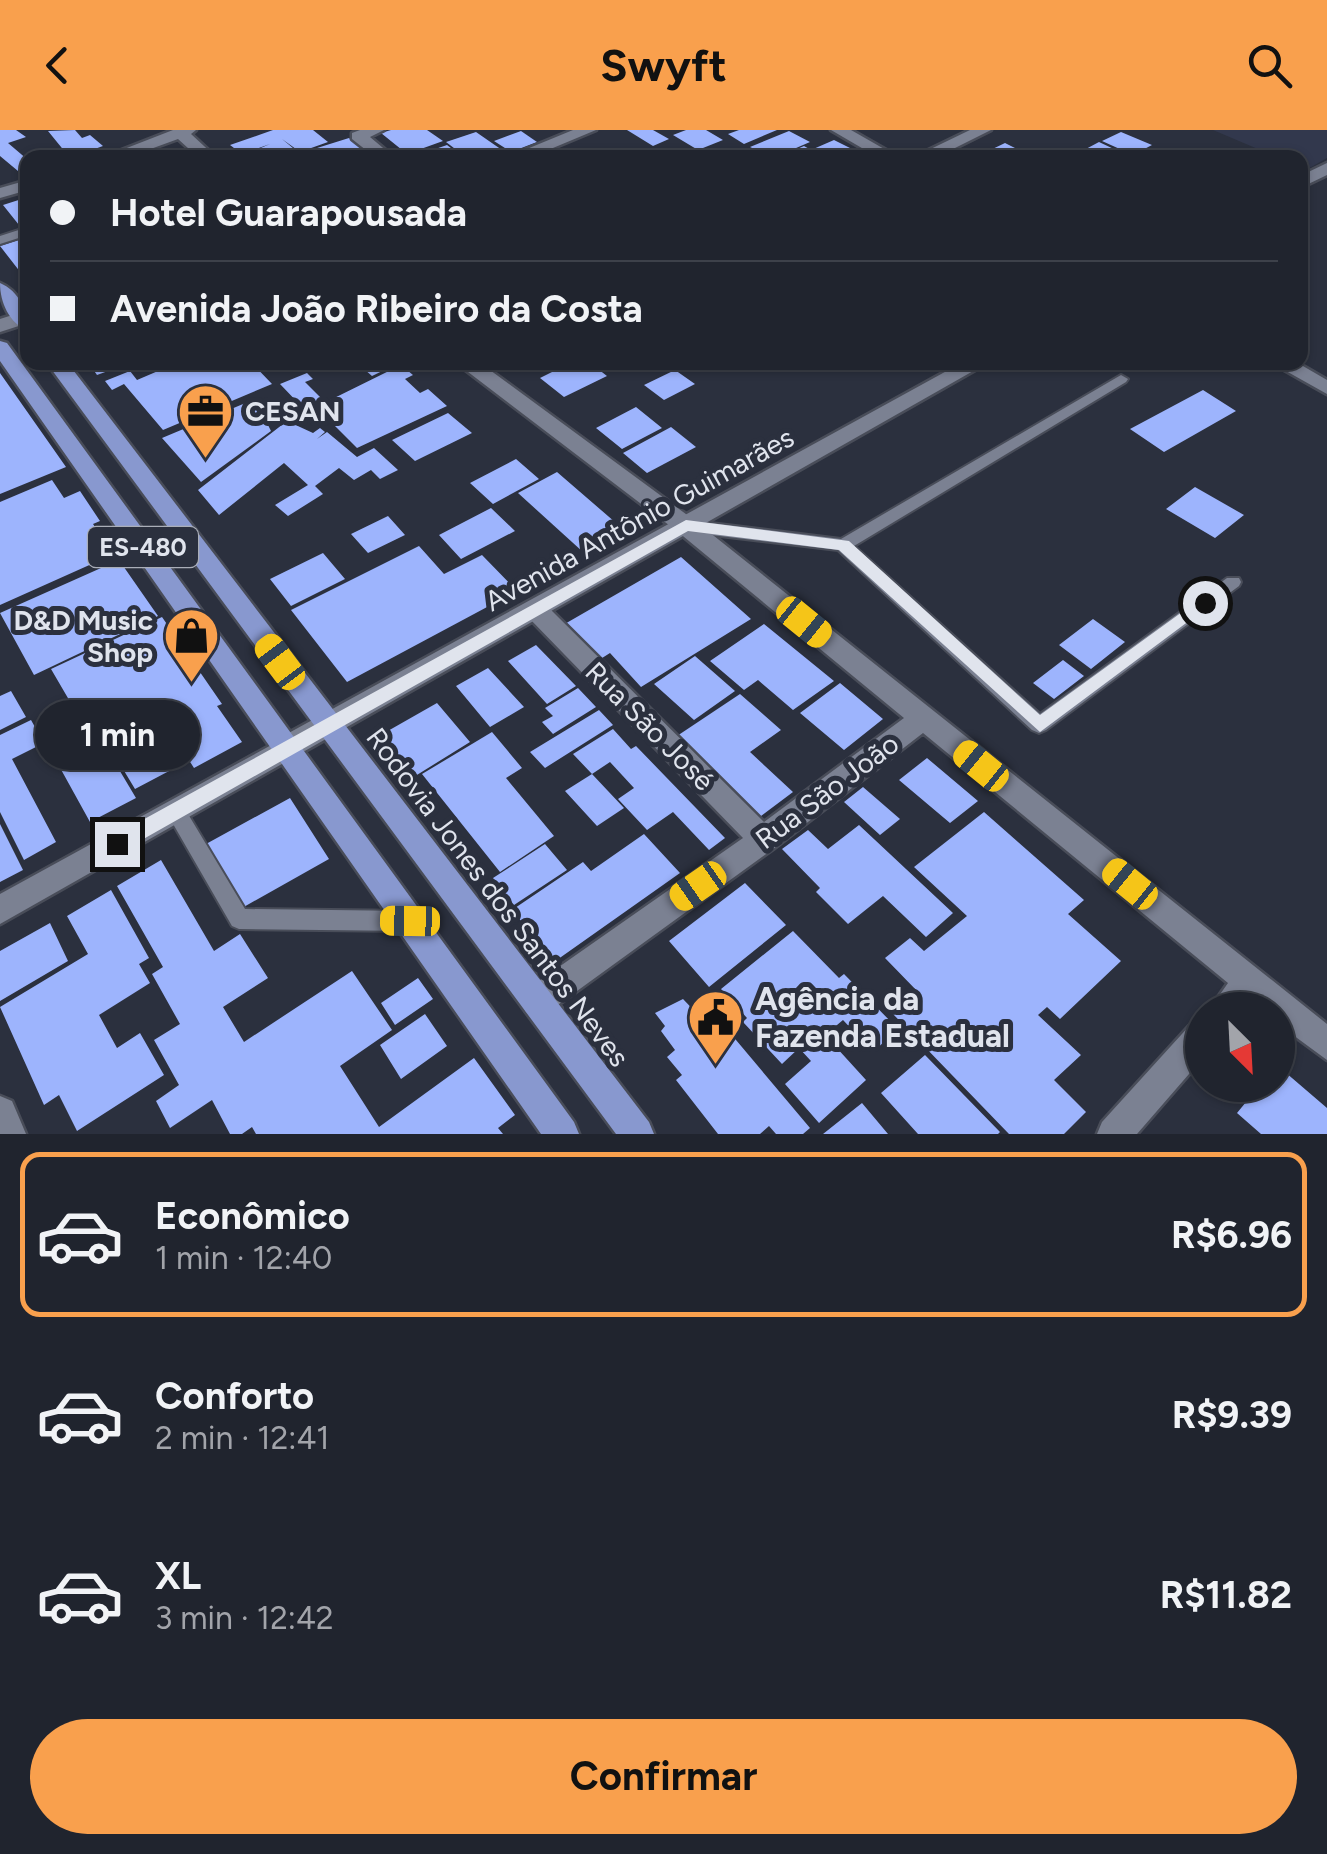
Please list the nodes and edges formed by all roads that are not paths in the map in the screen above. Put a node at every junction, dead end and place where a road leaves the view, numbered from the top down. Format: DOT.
graph roads {
  1 [pos="376,130"];
  2 [pos="588,130"];
  3 [pos="839,130"];
  4 [pos="983,130"];
  5 [pos="184,132"];
  6 [pos="132,150"];
  7 [pos="376,150"];
  8 [pos="534,150"];
  9 [pos="877,150"];
  10 [pos="938,150"];
  11 [pos="0,289"];
  12 [pos="20,313"];
  13 [pos="0,347"];
  14 [pos="62,370"];
  15 [pos="476,370"];
  16 [pos="965,370"];
  17 [pos="1294,370"];
  18 [pos="1121,379"];
  19 [pos="1327,388"];
  20 [pos="139,474"];
  21 [pos="102,490"];
  22 [pos="686,526"];
  23 [pos="844,545"];
  24 [pos="1233,582"];
  25 [pos="537,612"];
  26 [pos="922,719"];
  27 [pos="327,725"];
  28 [pos="286,748"];
  29 [pos="175,810"];
  30 [pos="763,840"];
  31 [pos="0,910"];
  32 [pos="410,921"];
  33 [pos="1250,982"];
  34 [pos="1241,992"];
  35 [pos="536,1002"];
  36 [pos="1327,1044"];
  37 [pos="1185,1054"];
  38 [pos="0,1113"];
  39 [pos="9,1134"];
  40 [pos="562,1134"];
  41 [pos="637,1134"];
  42 [pos="1114,1134"];
  1 -- 7 [label="street"];
  2 -- 8 [label="street"];
  3 -- 9 [label="street"];
  4 -- 10 [label="street"];
  5 -- 6 [label="street"];
  11 -- 12 [label="main road"];
  13 -- 21 [label="main road, ES-480"];
  14 -- 20 [label="main road, Rodovia Jones dos Santos Neves / ES-480"];
  15 -- 22 [label="street"];
  16 -- 22 [label="street, Avenida Antônio Guimarães"];
  17 -- 19 [label="street"];
  18 -- 23 [label="lane"];
  20 -- 21 [label="main road"];
  20 -- 27 [label="main road, Rodovia Jones dos Santos Neves / ES-480"];
  21 -- 28 [label="main road, ES-480"];
  22 -- 23 [label="lane"];
  22 -- 25 [label="street, Avenida Antônio Guimarães"];
  22 -- 26 [label="street"];
  23 -- 24 [label="lane"];
  25 -- 27 [label="street, Avenida Antônio Guimarães"];
  25 -- 30 [label="street, Rua São José"];
  26 -- 30 [label="street, Rua São João"];
  26 -- 33 [label="street"];
  27 -- 28 [label="street, Avenida Antônio Guimarães"];
  27 -- 35 [label="main road, Rodovia Jones dos Santos Neves / ES-480"];
  28 -- 29 [label="street, Avenida Antônio Guimarães"];
  28 -- 32 [label="main road, ES-480"];
  29 -- 31 [label="street, Avenida Antônio Guimarães"];
  29 -- 32 [label="lane"];
  30 -- 35 [label="street, Rua São João"];
  32 -- 40 [label="main road, ES-480"];
  33 -- 34 [label="street"];
  33 -- 36 [label="street"];
  35 -- 41 [label="main road, Rodovia Jones dos Santos Neves / ES-480"];
  37 -- 42 [label="street"];
  38 -- 39 [label="street"];
}
